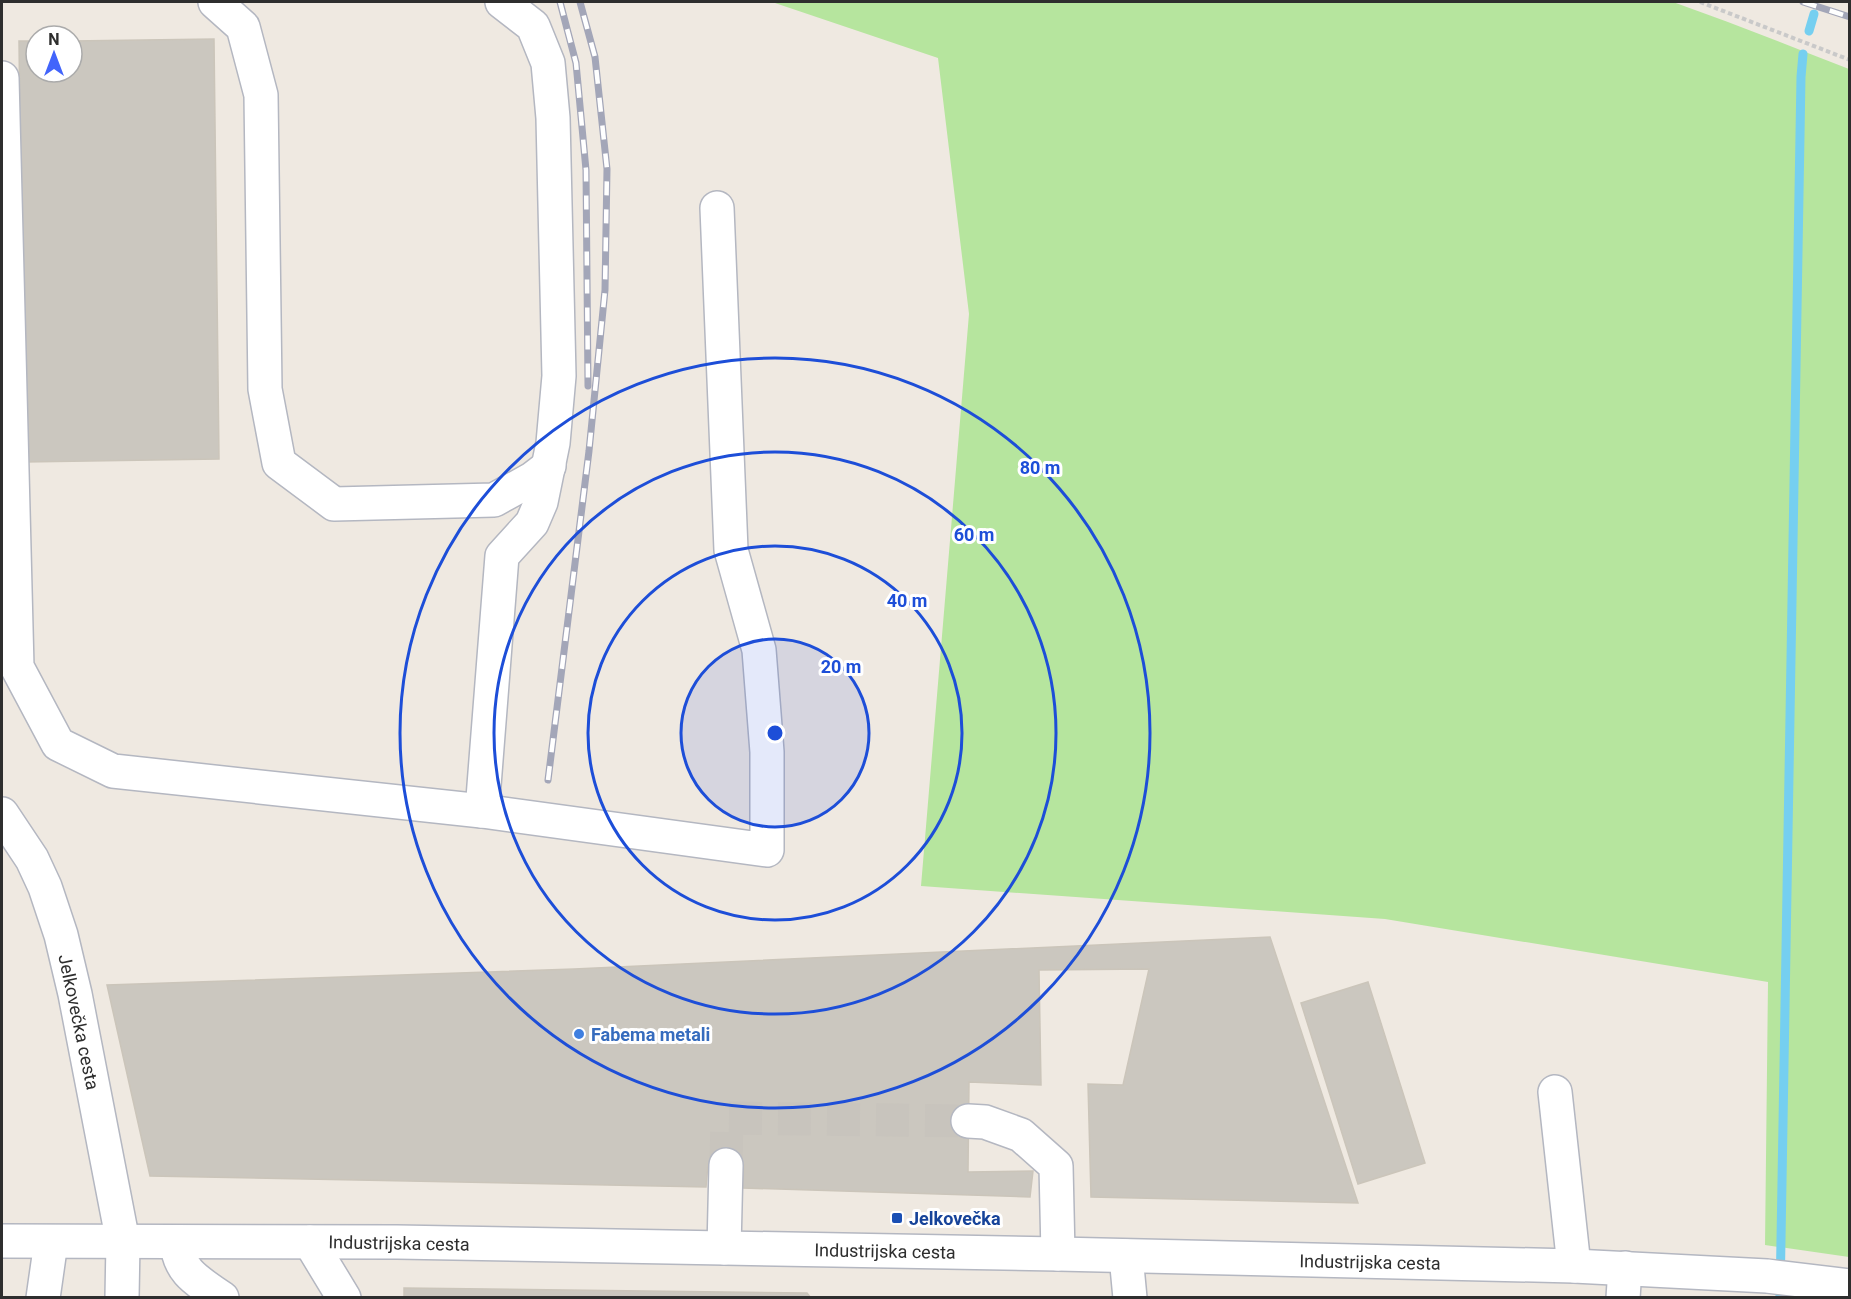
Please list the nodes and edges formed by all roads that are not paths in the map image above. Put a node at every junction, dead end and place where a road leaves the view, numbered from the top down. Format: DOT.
graph roads {
  1 [pos="215,2"];
  2 [pos="502,2"];
  3 [pos="2,78"];
  4 [pos="717,208"];
  5 [pos="549,466"];
  6 [pos="482,811"];
  7 [pos="2,814"];
  8 [pos="1555,1092"];
  9 [pos="968,1121"];
  10 [pos="726,1165"];
  11 [pos="2,1241"];
  12 [pos="51,1242"];
  13 [pos="123,1242"];
  14 [pos="177,1242"];
  15 [pos="310,1242"];
  16 [pos="724,1248"];
  17 [pos="1058,1254"];
  18 [pos="1126,1256"];
  19 [pos="1574,1266"];
  20 [pos="1624,1283"];
  21 [pos="1850,1286"];
  22 [pos="43,1298"];
  23 [pos="122,1298"];
  24 [pos="222,1298"];
  25 [pos="344,1298"];
  26 [pos="1130,1298"];
  1 -- 5 [label="street"];
  2 -- 5 [label="street"];
  3 -- 6 [label="street"];
  4 -- 6 [label="street"];
  5 -- 6 [label="street"];
  7 -- 13 [label="street, Jelkovečka cesta"];
  8 -- 19 [label="street"];
  9 -- 17 [label="street"];
  10 -- 16 [label="street"];
  11 -- 12 [label="street, Industrijska cesta"];
  12 -- 13 [label="street, Industrijska cesta"];
  12 -- 22 [label="street"];
  13 -- 14 [label="street, Industrijska cesta"];
  13 -- 23 [label="street, Jelkovečka cesta"];
  14 -- 15 [label="street, Industrijska cesta"];
  14 -- 24 [label="street"];
  15 -- 16 [label="street, Industrijska cesta"];
  15 -- 25 [label="street"];
  16 -- 17 [label="street, Industrijska cesta"];
  17 -- 18 [label="street, Industrijska cesta"];
  18 -- 19 [label="street, Industrijska cesta"];
  18 -- 26 [label="street"];
  19 -- 20 [label="street, Industrijska cesta"];
  20 -- 21 [label="street, Industrijska cesta"];
}
